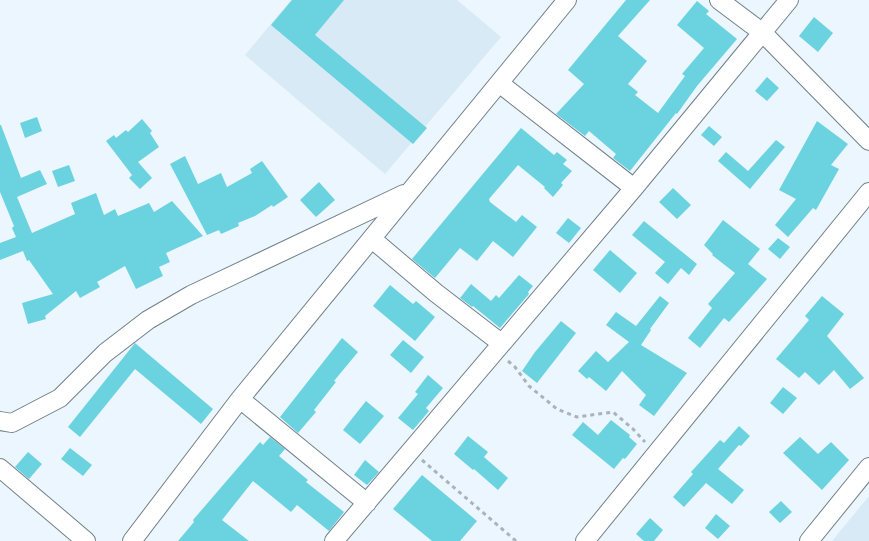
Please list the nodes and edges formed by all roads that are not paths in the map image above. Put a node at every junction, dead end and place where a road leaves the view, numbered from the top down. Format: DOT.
graph roads {
  1 [pos="567,0"];
  2 [pos="719,0"];
  3 [pos="789,0"];
  4 [pos="763,33"];
  5 [pos="499,83"];
  6 [pos="869,141"];
  7 [pos="634,188"];
  8 [pos="409,191"];
  9 [pos="869,192"];
  10 [pos="372,239"];
  11 [pos="498,346"];
  12 [pos="240,399"];
  13 [pos="0,421"];
  14 [pos="869,467"];
  15 [pos="0,468"];
  16 [pos="367,503"];
  17 [pos="86,541"];
  18 [pos="132,541"];
  19 [pos="334,541"];
  20 [pos="585,541"];
  21 [pos="809,541"];
  1 -- 5 [label="street"];
  2 -- 4 [label="street"];
  3 -- 4 [label="street"];
  4 -- 6 [label="street"];
  4 -- 7 [label="street"];
  5 -- 7 [label="street"];
  5 -- 8 [label="street"];
  7 -- 11 [label="street"];
  8 -- 10 [label="street"];
  8 -- 13 [label="street"];
  9 -- 20 [label="street"];
  10 -- 11 [label="street"];
  10 -- 12 [label="street"];
  11 -- 16 [label="street"];
  12 -- 16 [label="street"];
  12 -- 18 [label="street"];
  14 -- 21 [label="street"];
  15 -- 17 [label="street"];
  16 -- 19 [label="street"];
}
